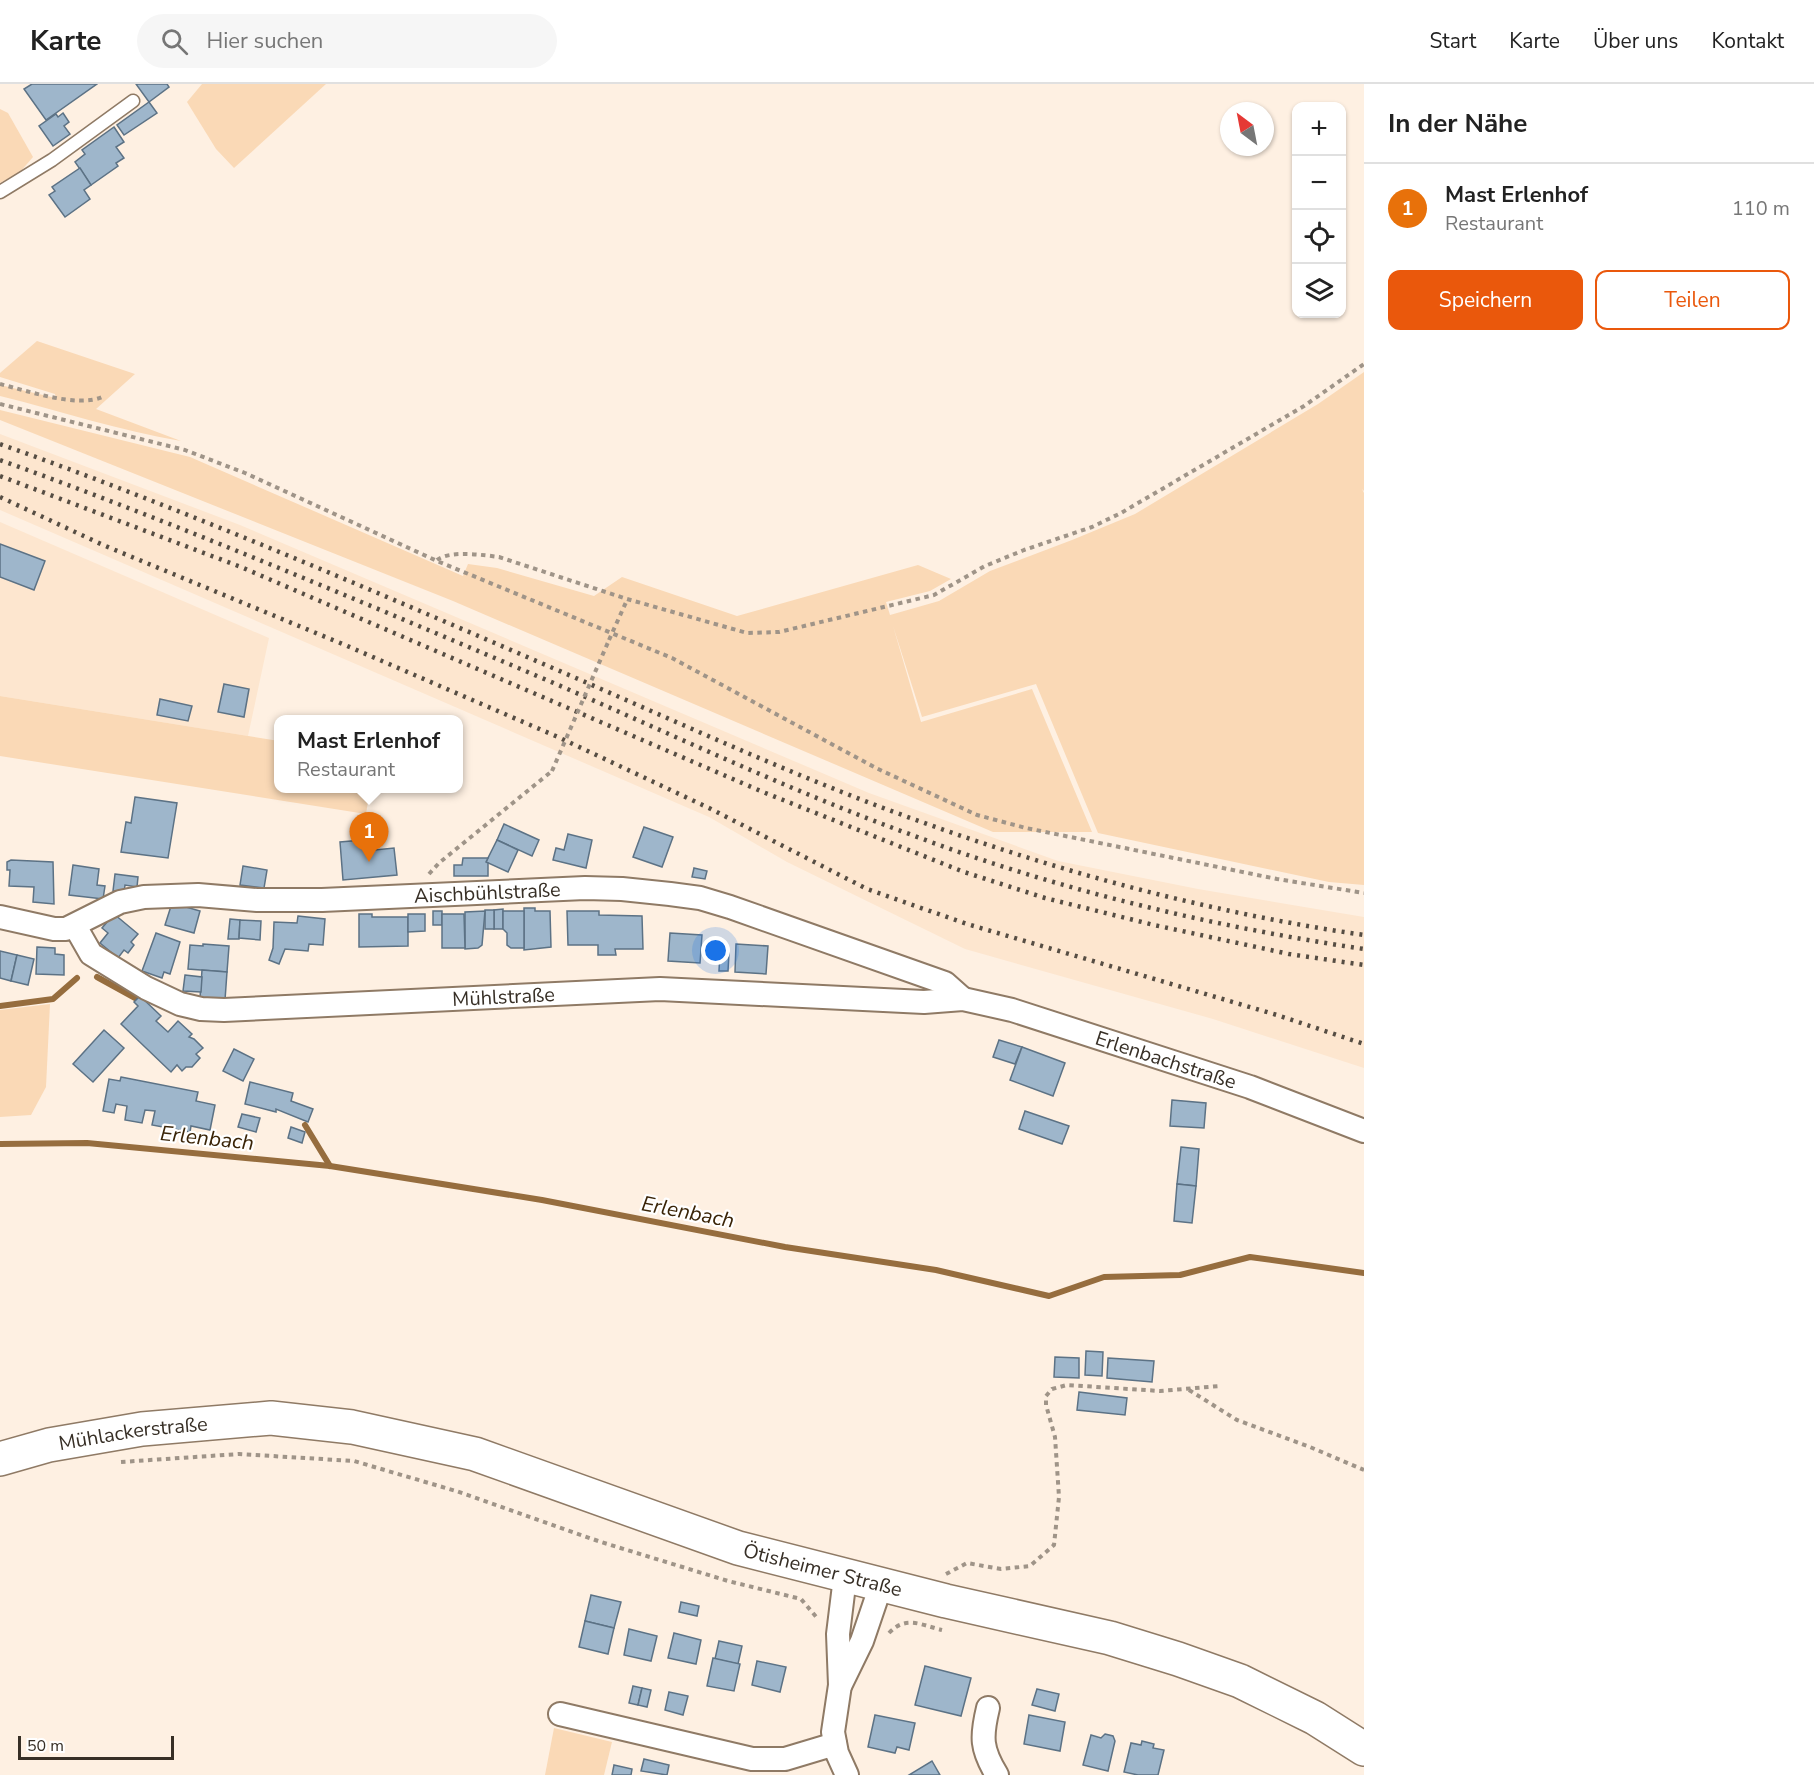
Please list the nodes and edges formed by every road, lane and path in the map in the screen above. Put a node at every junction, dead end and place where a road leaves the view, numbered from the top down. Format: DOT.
graph roads {
  1 [pos="133,101"];
  2 [pos="0,192"];
  3 [pos="1364,364"];
  4 [pos="0,384"];
  5 [pos="102,397"];
  6 [pos="0,404"];
  7 [pos="437,561"];
  8 [pos="627,599"];
  9 [pos="612,633"];
  10 [pos="1364,892"];
  11 [pos="425,895"];
  12 [pos="0,917"];
  13 [pos="75,926"];
  14 [pos="963,999"];
  15 [pos="1364,1131"];
  16 [pos="1220,1386"];
  17 [pos="1189,1390"];
  18 [pos="271,1418"];
  19 [pos="0,1459"];
  20 [pos="121,1462"];
  21 [pos="1364,1470"];
  22 [pos="845,1576"];
  23 [pos="881,1585"];
  24 [pos="945,1616"];
  25 [pos="838,1634"];
  26 [pos="862,1641"];
  27 [pos="840,1686"];
  28 [pos="988,1708"];
  29 [pos="560,1714"];
  30 [pos="835,1744"];
  31 [pos="1364,1749"];
  32 [pos="798,1766"];
  33 [pos="847,1775"];
  34 [pos="997,1775"];
  1 -- 2 [label="lane"];
  3 -- 8 [label="path"];
  4 -- 5 [label="path"];
  6 -- 7 [label="path"];
  7 -- 8 [label="path"];
  7 -- 9 [label="path"];
  8 -- 9 [label="path"];
  9 -- 10 [label="path"];
  9 -- 11 [label="path, bridge"];
  11 -- 13 [label="street, Aischbühlstraße"];
  11 -- 14 [label="street, Aischbühlstraße"];
  12 -- 13 [label="street, Aischbühlstraße"];
  13 -- 14 [label="street, Mühlstraße"];
  14 -- 15 [label="street, Erlenbachstraße"];
  16 -- 17 [label="path"];
  17 -- 21 [label="path"];
  17 -- 24 [label="path"];
  18 -- 19 [label="main road, Mühlackerstraße"];
  18 -- 22 [label="main road, Ötisheimer Straße"];
  20 -- 25 [label="path"];
  22 -- 23 [label="main road, Ötisheimer Straße"];
  22 -- 25 [label="street"];
  23 -- 24 [label="main road, Ötisheimer Straße"];
  23 -- 26 [label="street"];
  24 -- 26 [label="path"];
  24 -- 31 [label="main road, Ötisheimer Straße"];
  25 -- 27 [label="street"];
  26 -- 27 [label="street"];
  27 -- 30 [label="street"];
  28 -- 34 [label="street"];
  29 -- 32 [label="street"];
  30 -- 32 [label="street"];
  30 -- 33 [label="street"];
}
